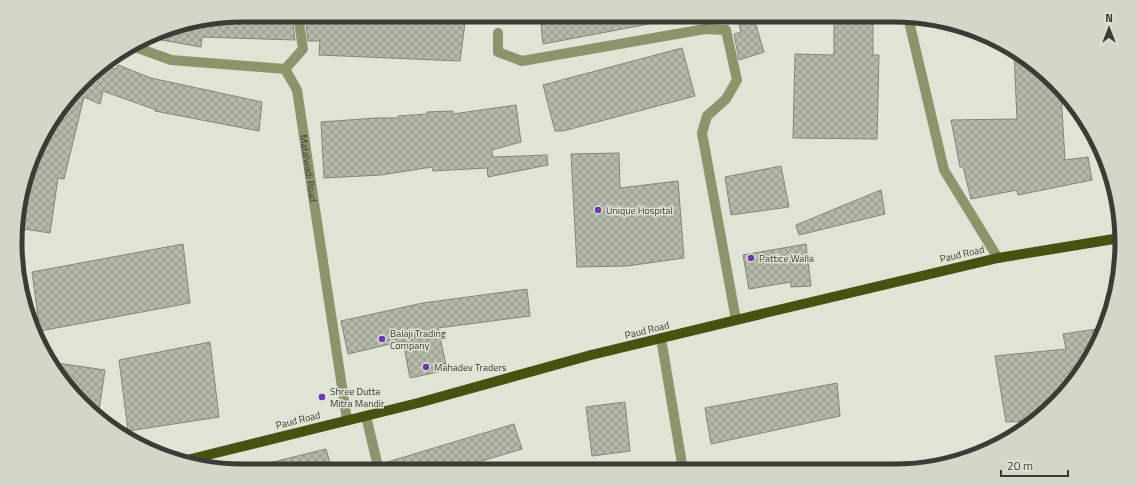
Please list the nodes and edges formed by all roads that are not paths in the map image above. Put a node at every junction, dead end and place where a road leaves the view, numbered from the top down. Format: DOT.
graph roads {
  1 [pos="299,22"];
  2 [pos="909,22"];
  3 [pos="498,33"];
  4 [pos="139,48"];
  5 [pos="285,69"];
  6 [pos="1115,239"];
  7 [pos="998,258"];
  8 [pos="736,320"];
  9 [pos="661,338"];
  10 [pos="366,416"];
  11 [pos="347,420"];
  12 [pos="194,458"];
  13 [pos="377,464"];
  14 [pos="682,464"];
  1 -- 5 [label="street"];
  2 -- 7 [label="street"];
  3 -- 8 [label="street"];
  4 -- 5 [label="street"];
  5 -- 11 [label="street, Matalwadi Road"];
  6 -- 7 [label="main road, Paud Road"];
  7 -- 8 [label="main road, Paud Road"];
  8 -- 9 [label="main road, Paud Road"];
  9 -- 10 [label="main road, Paud Road"];
  9 -- 14 [label="street"];
  10 -- 11 [label="main road, Paud Road"];
  10 -- 13 [label="street"];
  11 -- 12 [label="main road, Paud Road"];
}
